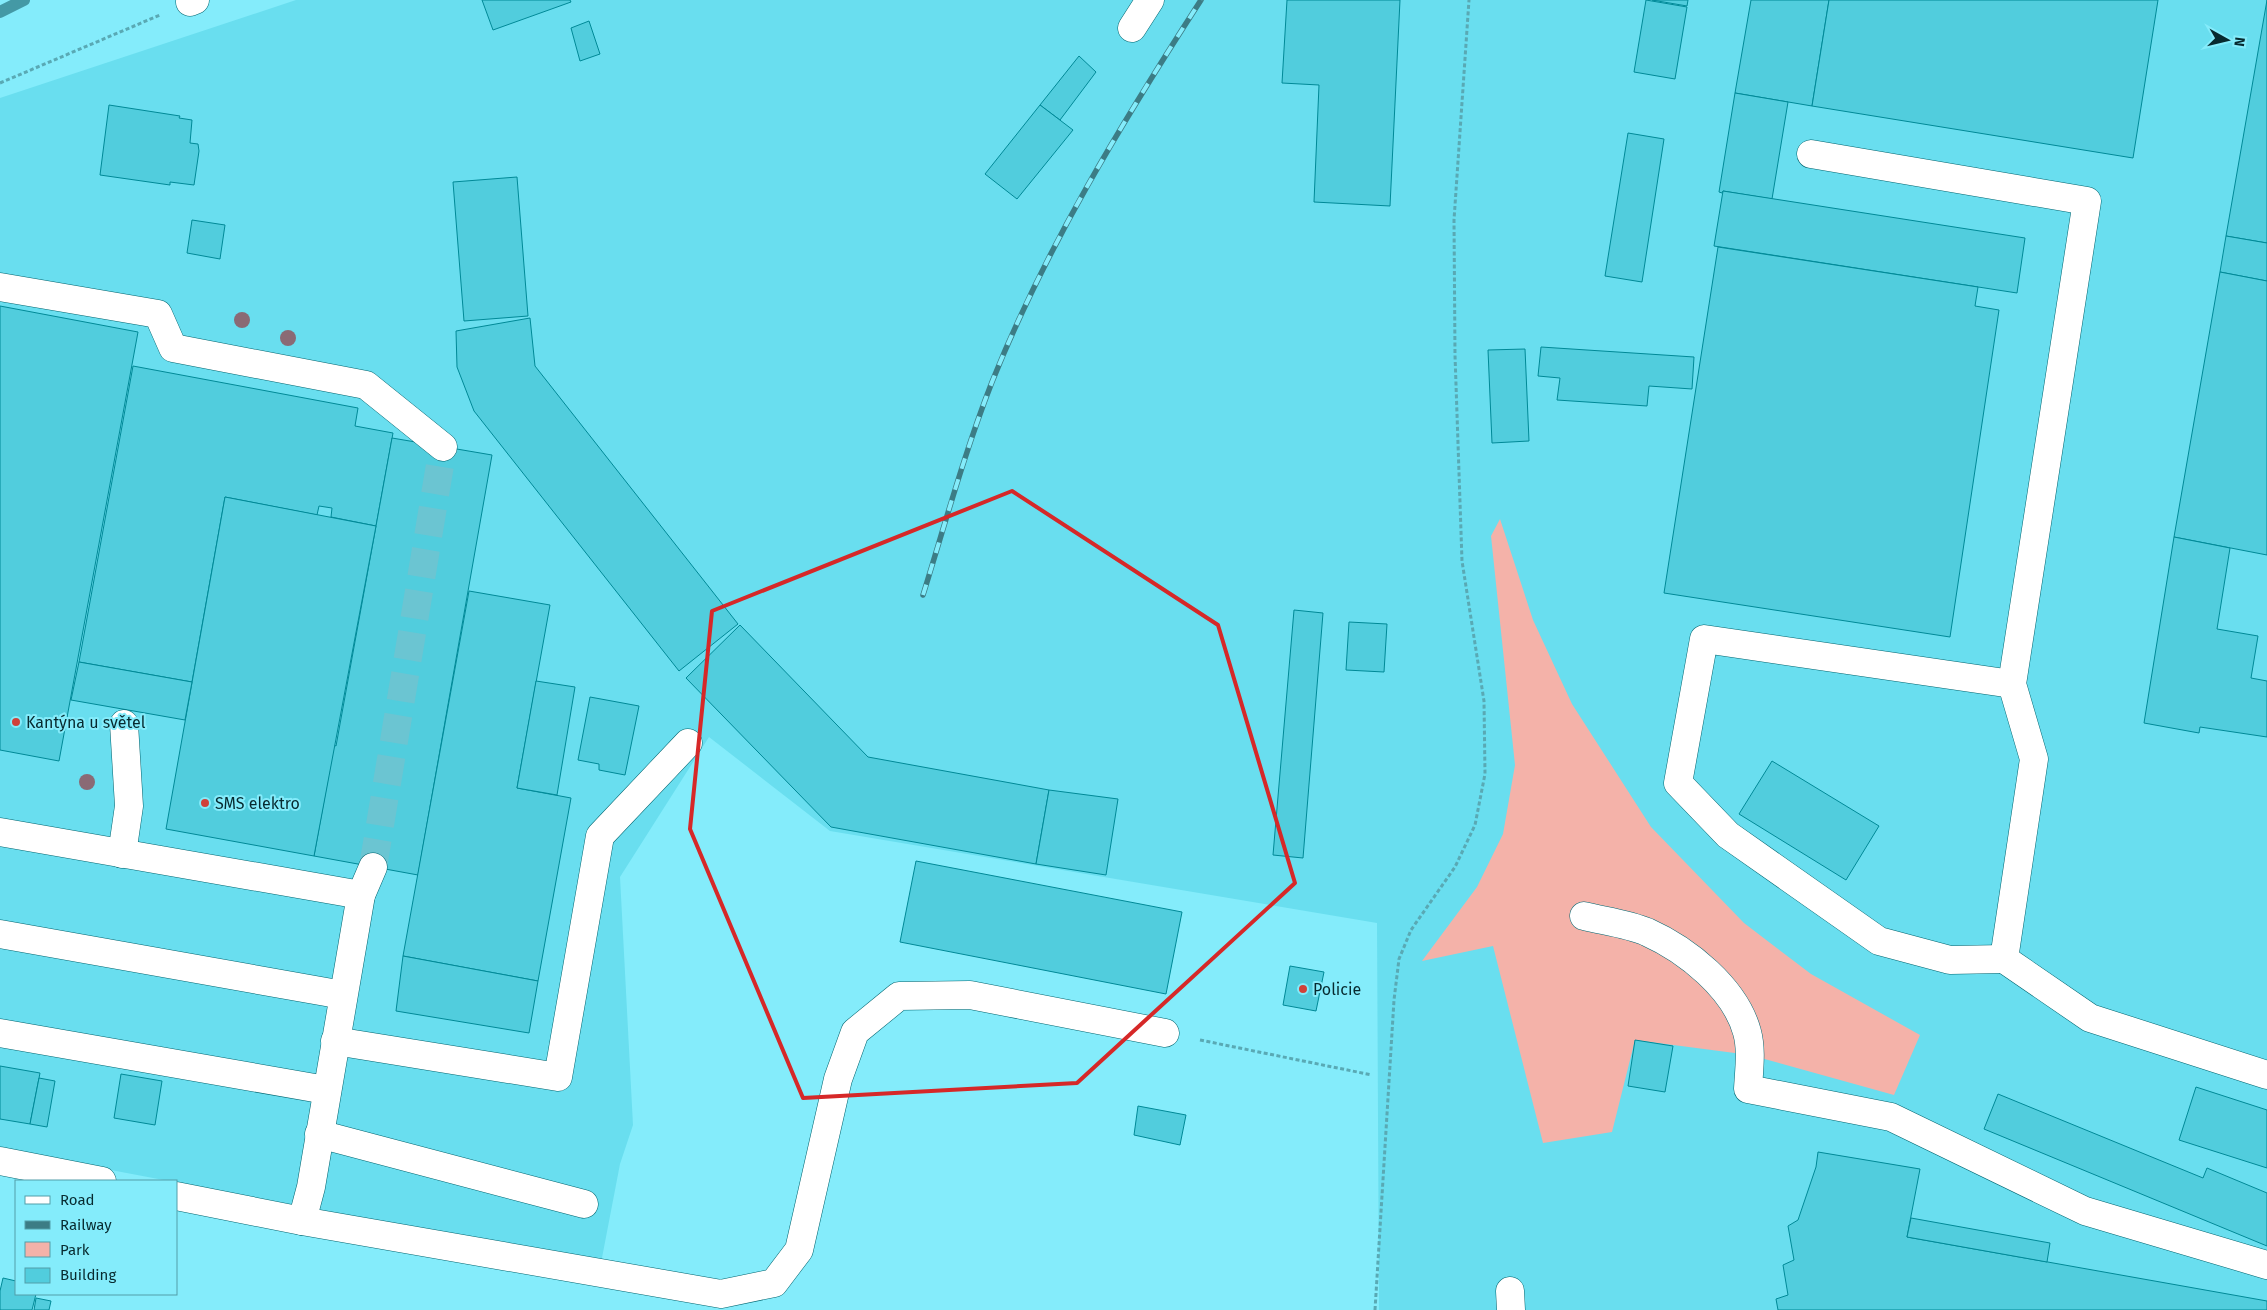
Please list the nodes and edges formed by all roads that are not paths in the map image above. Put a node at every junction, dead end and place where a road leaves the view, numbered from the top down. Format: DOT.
graph roads {
  1 [pos="1150,0"];
  2 [pos="1132,28"];
  3 [pos="1811,154"];
  4 [pos="0,287"];
  5 [pos="443,447"];
  6 [pos="2012,684"];
  7 [pos="124,724"];
  8 [pos="688,743"];
  9 [pos="0,832"];
  10 [pos="122,854"];
  11 [pos="374,867"];
  12 [pos="361,896"];
  13 [pos="1584,916"];
  14 [pos="0,934"];
  15 [pos="2004,959"];
  16 [pos="343,995"];
  17 [pos="0,1033"];
  18 [pos="1165,1033"];
  19 [pos="335,1041"];
  20 [pos="2267,1075"];
  21 [pos="326,1090"];
  22 [pos="320,1134"];
  23 [pos="0,1161"];
  24 [pos="97,1180"];
  25 [pos="178,1196"];
  26 [pos="584,1204"];
  27 [pos="302,1221"];
  28 [pos="2267,1265"];
  1 -- 2 [label="lane"];
  3 -- 6 [label="lane"];
  4 -- 5 [label="lane"];
  6 -- 15 [label="lane"];
  6 -- 15 [label="lane"];
  7 -- 10 [label="lane"];
  8 -- 19 [label="lane"];
  9 -- 10 [label="lane"];
  10 -- 12 [label="lane"];
  11 -- 12 [label="lane"];
  12 -- 16 [label="lane"];
  13 -- 28 [label="lane"];
  14 -- 16 [label="lane"];
  15 -- 20 [label="lane"];
  16 -- 19 [label="lane"];
  17 -- 21 [label="lane"];
  18 -- 27 [label="lane"];
  19 -- 21 [label="lane"];
  21 -- 22 [label="lane"];
  22 -- 26 [label="lane"];
  22 -- 27 [label="lane"];
  23 -- 24 [label="lane"];
  25 -- 27 [label="lane"];
}
